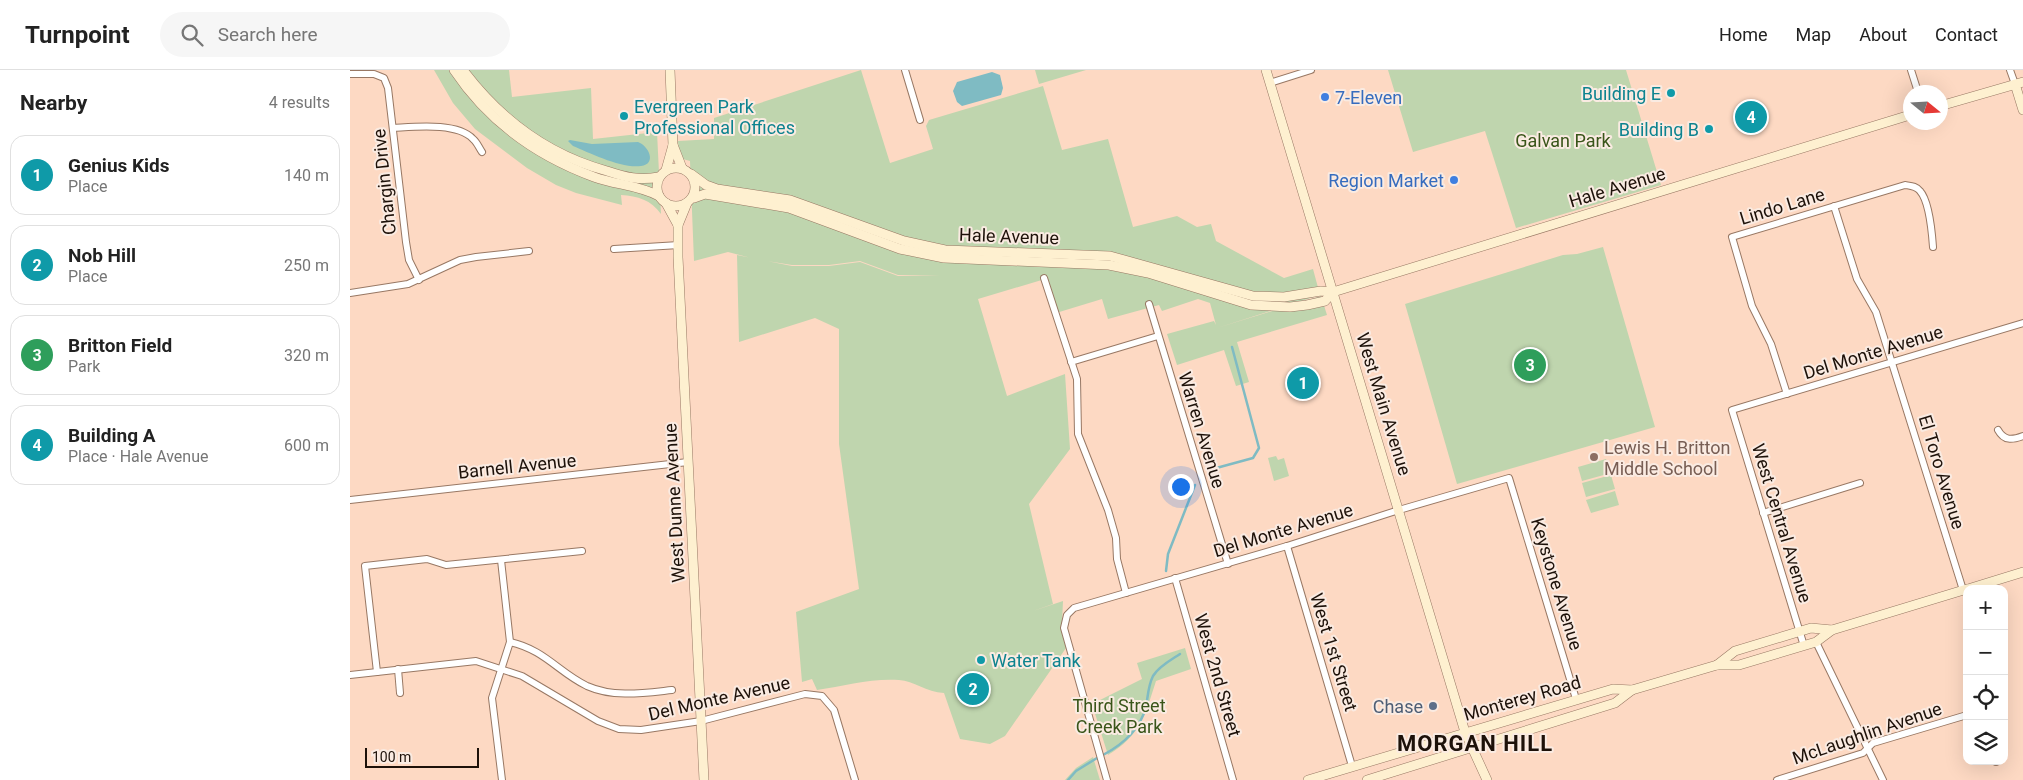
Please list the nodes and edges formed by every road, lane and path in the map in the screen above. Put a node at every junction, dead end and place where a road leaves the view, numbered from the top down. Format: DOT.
graph roads {
  1 [pos="454,70"];
  2 [pos="464,70"];
  3 [pos="670,70"];
  4 [pos="905,70"];
  5 [pos="1266,70"];
  6 [pos="1311,70"];
  7 [pos="1911,70"];
  8 [pos="2010,70"];
  9 [pos="350,74"];
  10 [pos="1270,83"];
  11 [pos="2019,83"];
  12 [pos="1916,85"];
  13 [pos="1948,104"];
  14 [pos="2023,110"];
  15 [pos="1903,117"];
  16 [pos="920,120"];
  17 [pos="393,128"];
  18 [pos="674,145"];
  19 [pos="482,152"];
  20 [pos="682,168"];
  21 [pos="666,170"];
  22 [pos="691,174"];
  23 [pos="659,177"];
  24 [pos="659,196"];
  25 [pos="690,201"];
  26 [pos="666,203"];
  27 [pos="1834,206"];
  28 [pos="678,225"];
  29 [pos="679,245"];
  30 [pos="1933,247"];
  31 [pos="614,249"];
  32 [pos="529,251"];
  33 [pos="1044,278"];
  34 [pos="419,280"];
  35 [pos="350,292"];
  36 [pos="1333,292"];
  37 [pos="1149,304"];
  38 [pos="2023,323"];
  39 [pos="1158,336"];
  40 [pos="1071,362"];
  41 [pos="1892,362"];
  42 [pos="1787,394"];
  43 [pos="1732,410"];
  44 [pos="1998,430"];
  45 [pos="2023,436"];
  46 [pos="688,462"];
  47 [pos="1509,478"];
  48 [pos="1860,483"];
  49 [pos="350,500"];
  50 [pos="1399,510"];
  51 [pos="1763,513"];
  52 [pos="1287,546"];
  53 [pos="582,551"];
  54 [pos="501,560"];
  55 [pos="1228,564"];
  56 [pos="2023,572"];
  57 [pos="1175,578"];
  58 [pos="1965,585"];
  59 [pos="1979,585"];
  60 [pos="1963,590"];
  61 [pos="1126,592"];
  62 [pos="1832,630"];
  63 [pos="1800,632"];
  64 [pos="510,642"];
  65 [pos="1816,642"];
  66 [pos="1804,646"];
  67 [pos="1717,664"];
  68 [pos="502,668"];
  69 [pos="398,669"];
  70 [pos="377,672"];
  71 [pos="350,675"];
  72 [pos="672,690"];
  73 [pos="1632,690"];
  74 [pos="400,693"];
  75 [pos="1576,700"];
  76 [pos="1963,716"];
  77 [pos="701,720"];
  78 [pos="1465,732"];
  79 [pos="1471,747"];
  80 [pos="1868,748"];
  81 [pos="1352,766"];
  82 [pos="502,780"];
  83 [pos="704,780"];
  84 [pos="855,780"];
  85 [pos="1106,780"];
  86 [pos="1233,780"];
  87 [pos="1308,780"];
  88 [pos="1366,780"];
  89 [pos="1487,780"];
  90 [pos="1777,780"];
  91 [pos="1882,780"];
  1 -- 24 [label="main road"];
  2 -- 23 [label="main road"];
  3 -- 18 [label="main road"];
  4 -- 16 [label="street"];
  5 -- 10 [label="main road, West Main Avenue"];
  6 -- 10 [label="street"];
  7 -- 12 [label="street"];
  8 -- 11 [label="street"];
  9 -- 17 [label="street, Chargin Drive"];
  10 -- 36 [label="main road, West Main Avenue"];
  11 -- 13 [label="main road"];
  11 -- 14 [label="main road"];
  15 -- 36 [label="main road, Hale Avenue"];
  17 -- 19 [label="street"];
  17 -- 34 [label="street, Chargin Drive"];
  18 -- 20 [label="main road"];
  18 -- 21 [label="main road"];
  20 -- 21 [label="main road"];
  20 -- 22 [label="main road"];
  21 -- 23 [label="main road"];
  22 -- 25 [label="main road"];
  22 -- 36 [label="main road, Hale Avenue"];
  23 -- 24 [label="main road"];
  24 -- 26 [label="main road"];
  25 -- 26 [label="main road"];
  25 -- 28 [label="main road, West Dunne Avenue"];
  25 -- 36 [label="main road, Hale Avenue"];
  26 -- 28 [label="main road, West Dunne Avenue"];
  27 -- 30 [label="street, Lindo Lane"];
  27 -- 41 [label="street, El Toro Avenue"];
  27 -- 42 [label="street, Lindo Lane"];
  28 -- 29 [label="main road, West Dunne Avenue"];
  29 -- 31 [label="street"];
  29 -- 46 [label="main road, West Dunne Avenue"];
  32 -- 34 [label="street"];
  33 -- 40 [label="street"];
  34 -- 35 [label="street"];
  36 -- 50 [label="main road, West Main Avenue"];
  37 -- 39 [label="street, Warren Avenue"];
  38 -- 41 [label="street, Del Monte Avenue"];
  39 -- 40 [label="street"];
  39 -- 55 [label="street, Warren Avenue"];
  40 -- 61 [label="street"];
  41 -- 42 [label="street, Del Monte Avenue"];
  41 -- 58 [label="street, El Toro Avenue"];
  42 -- 43 [label="street, Del Monte Avenue"];
  43 -- 51 [label="street, West Central Avenue"];
  44 -- 45 [label="street"];
  46 -- 49 [label="street, Barnell Avenue"];
  46 -- 77 [label="main road, West Dunne Avenue"];
  47 -- 50 [label="street, Del Monte Avenue"];
  47 -- 75 [label="street, Keystone Avenue"];
  48 -- 51 [label="street"];
  50 -- 52 [label="street, Del Monte Avenue"];
  50 -- 78 [label="main road, West Main Avenue"];
  51 -- 63 [label="street, West Central Avenue"];
  52 -- 55 [label="street, Del Monte Avenue"];
  52 -- 81 [label="street, West 1st Street"];
  53 -- 54 [label="street"];
  54 -- 64 [label="street"];
  54 -- 70 [label="street"];
  55 -- 57 [label="street, Del Monte Avenue"];
  56 -- 59 [label="main road, Monterey Road"];
  57 -- 61 [label="street, Del Monte Avenue"];
  57 -- 86 [label="street, West 2nd Street"];
  60 -- 62 [label="main road, Monterey Road"];
  61 -- 85 [label="street, Del Monte Avenue"];
  62 -- 63 [label="main road, Monterey Road"];
  62 -- 65 [label="main road, Monterey Road"];
  63 -- 66 [label="street, West Central Avenue"];
  63 -- 67 [label="main road, Monterey Road"];
  64 -- 68 [label="street"];
  64 -- 72 [label="street"];
  65 -- 66 [label="main road, Monterey Road"];
  65 -- 80 [label="street"];
  66 -- 67 [label="main road, Monterey Road"];
  67 -- 73 [label="main road, Monterey Road"];
  68 -- 69 [label="street, Del Monte Avenue"];
  68 -- 77 [label="street, Del Monte Avenue"];
  68 -- 82 [label="street"];
  69 -- 70 [label="street, Del Monte Avenue"];
  69 -- 74 [label="street"];
  70 -- 71 [label="street, Del Monte Avenue"];
  73 -- 75 [label="main road, Monterey Road"];
  73 -- 79 [label="main road, Monterey Road"];
  75 -- 78 [label="main road, Monterey Road"];
  76 -- 80 [label="street, McLaughlin Avenue"];
  77 -- 83 [label="main road, West Dunne Avenue"];
  77 -- 84 [label="street, Del Monte Avenue"];
  78 -- 79 [label="main road, West Main Avenue"];
  78 -- 81 [label="main road, Monterey Road"];
  79 -- 88 [label="main road, Monterey Road"];
  79 -- 89 [label="main road, West Main Avenue"];
  80 -- 90 [label="street, McLaughlin Avenue"];
  80 -- 91 [label="street"];
  81 -- 87 [label="main road, Monterey Road"];
}
